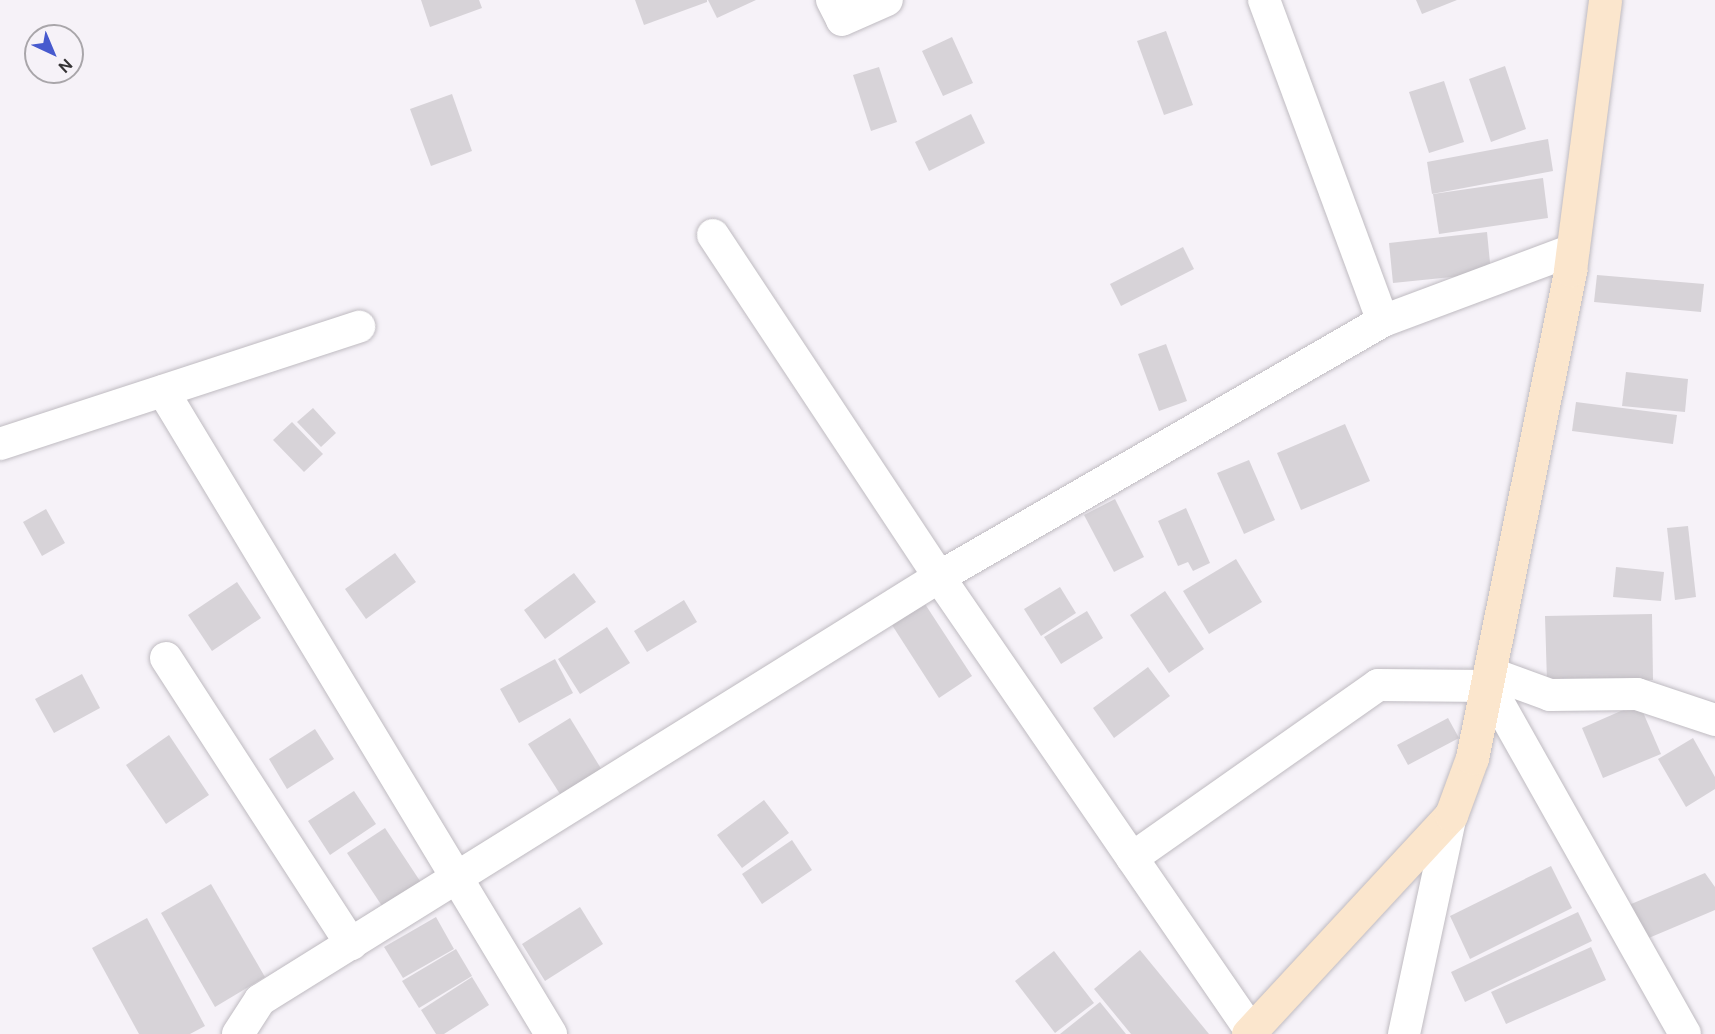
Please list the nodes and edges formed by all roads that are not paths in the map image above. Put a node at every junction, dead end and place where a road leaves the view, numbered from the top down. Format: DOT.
graph roads {
  1 [pos="832,0"];
  2 [pos="887,0"];
  3 [pos="1264,0"];
  4 [pos="1605,0"];
  5 [pos="713,235"];
  6 [pos="1573,249"];
  7 [pos="1383,321"];
  8 [pos="359,327"];
  9 [pos="163,391"];
  10 [pos="0,444"];
  11 [pos="939,577"];
  12 [pos="165,658"];
  13 [pos="1489,680"];
  14 [pos="1715,720"];
  15 [pos="1451,815"];
  16 [pos="1132,858"];
  17 [pos="459,876"];
  18 [pos="351,944"];
  19 [pos="1249,1033"];
  20 [pos="238,1034"];
  21 [pos="551,1034"];
  22 [pos="1404,1034"];
  23 [pos="1685,1034"];
  1 -- 2 [label="street"];
  3 -- 7 [label="street"];
  4 -- 6 [label="main road"];
  5 -- 11 [label="street"];
  6 -- 7 [label="street"];
  6 -- 13 [label="main road"];
  7 -- 11 [label="street"];
  8 -- 9 [label="street"];
  9 -- 10 [label="street"];
  9 -- 17 [label="street"];
  11 -- 16 [label="street"];
  11 -- 17 [label="street"];
  12 -- 18 [label="street"];
  13 -- 14 [label="street"];
  13 -- 15 [label="main road"];
  13 -- 16 [label="street"];
  13 -- 23 [label="street"];
  15 -- 19 [label="main road"];
  15 -- 22 [label="street"];
  16 -- 19 [label="street"];
  17 -- 18 [label="street"];
  17 -- 21 [label="street"];
  18 -- 20 [label="street"];
}
